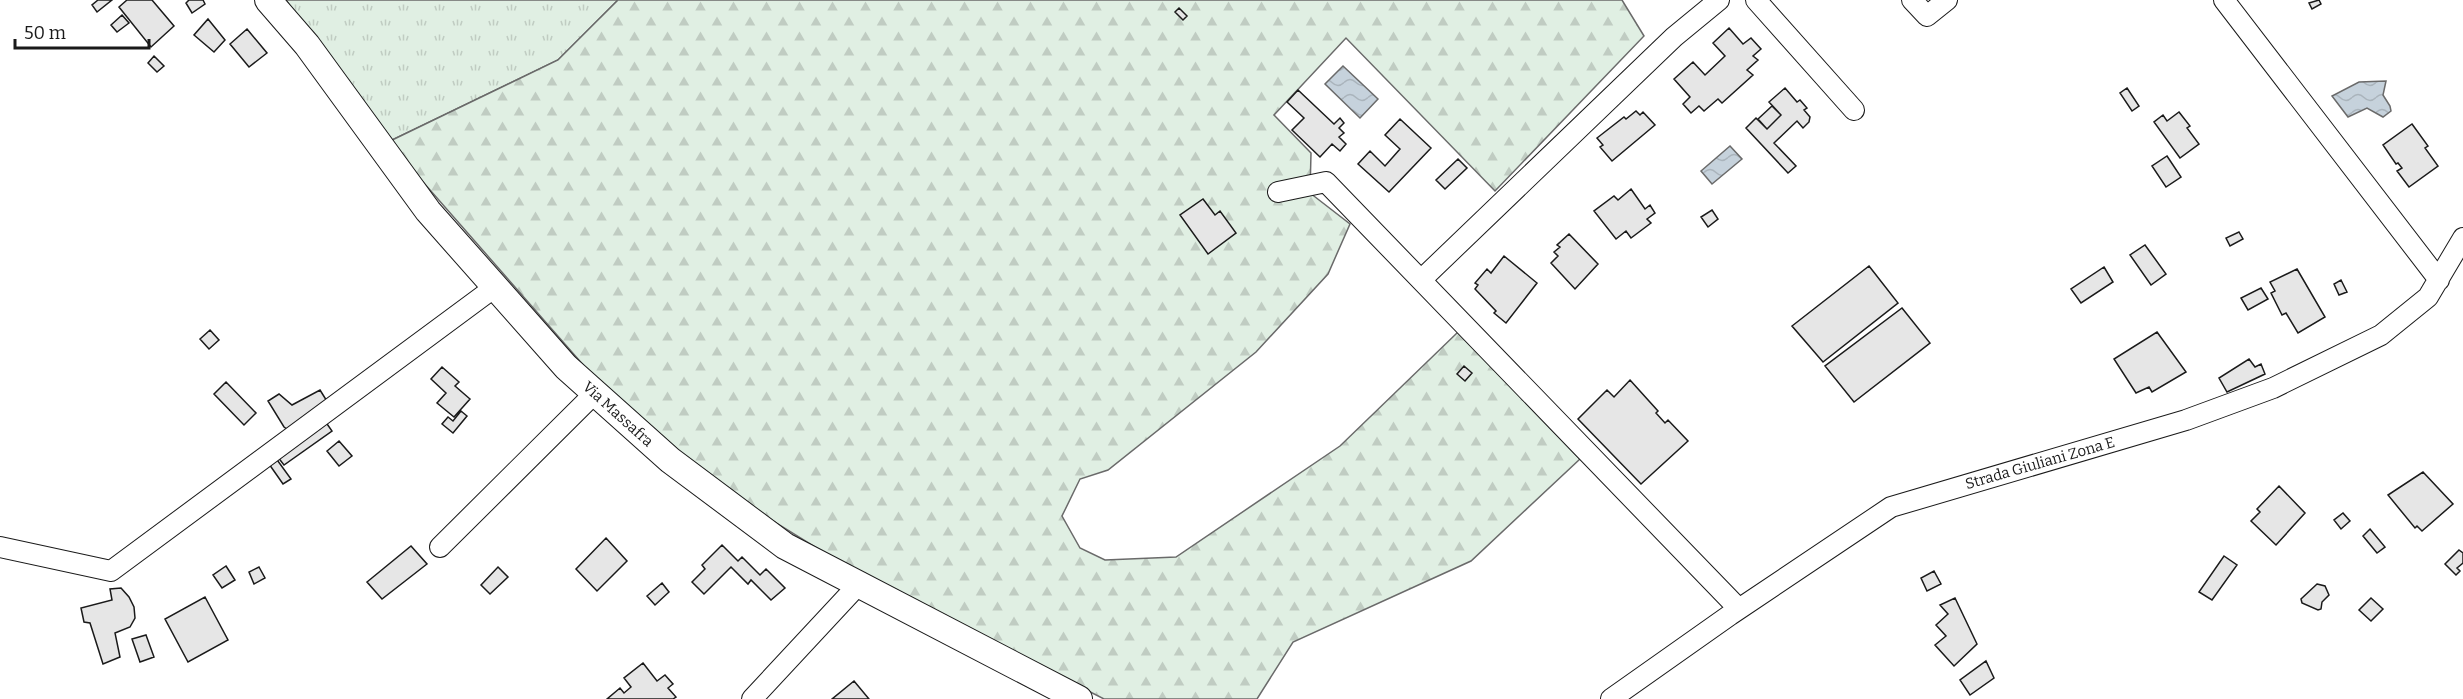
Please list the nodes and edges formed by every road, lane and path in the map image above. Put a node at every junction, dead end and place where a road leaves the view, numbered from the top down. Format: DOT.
graph roads {
  1 [pos="268,0"];
  2 [pos="1719,0"];
  3 [pos="1756,0"];
  4 [pos="1912,0"];
  5 [pos="1947,0"];
  6 [pos="2224,0"];
  7 [pos="1854,110"];
  8 [pos="1278,192"];
  9 [pos="2463,238"];
  10 [pos="1421,280"];
  11 [pos="2439,280"];
  12 [pos="495,287"];
  13 [pos="595,393"];
  14 [pos="0,547"];
  15 [pos="440,547"];
  16 [pos="859,584"];
  17 [pos="1739,609"];
  18 [pos="752,699"];
  19 [pos="1079,699"];
  20 [pos="1611,699"];
  1 -- 12 [label="main road, Via Massafra"];
  2 -- 10 [label="street"];
  3 -- 7 [label="street"];
  4 -- 5 [label="street"];
  6 -- 11 [label="street"];
  8 -- 10 [label="street"];
  9 -- 11 [label="street, Strada Giuliani Zona E"];
  10 -- 17 [label="street"];
  11 -- 17 [label="street, Strada Giuliani Zona E"];
  12 -- 13 [label="main road, Via Massafra"];
  12 -- 14 [label="street"];
  13 -- 15 [label="street"];
  13 -- 16 [label="main road, Via Massafra"];
  16 -- 18 [label="street"];
  16 -- 19 [label="main road, Via Massafra"];
  17 -- 20 [label="street, Strada Giuliani Zona E"];
}
